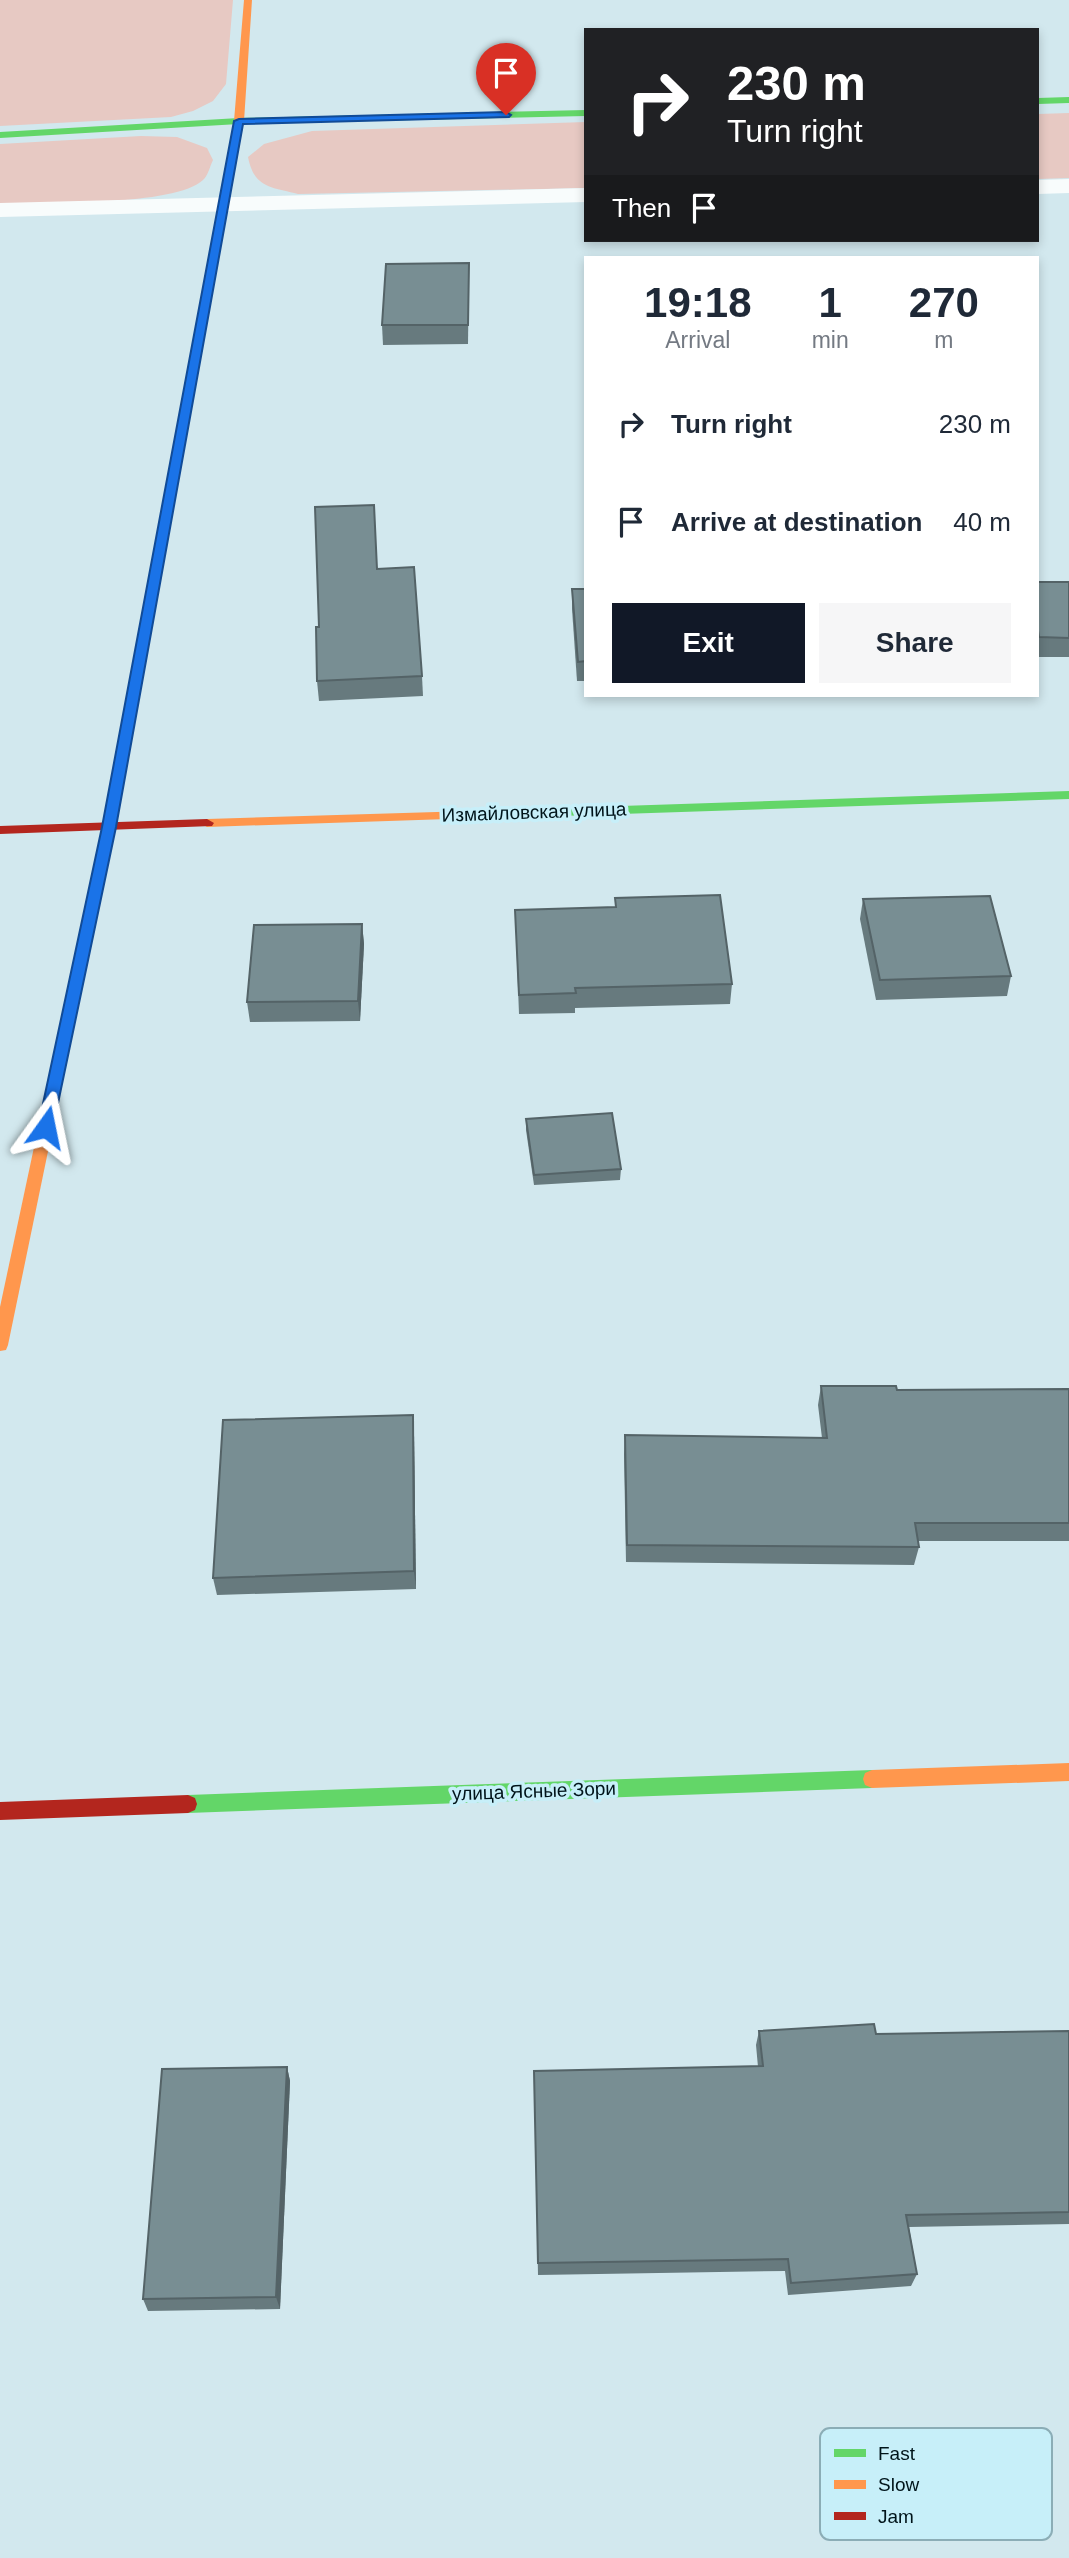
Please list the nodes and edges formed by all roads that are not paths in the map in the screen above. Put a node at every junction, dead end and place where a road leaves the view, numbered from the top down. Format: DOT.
graph roads {
  1 [pos="248,0"];
  2 [pos="1069,100"];
  3 [pos="1039,101"];
  4 [pos="584,113"];
  5 [pos="239,121"];
  6 [pos="0,135"];
  7 [pos="1069,186"];
  8 [pos="1039,187"];
  9 [pos="584,195"];
  10 [pos="224,204"];
  11 [pos="0,210"];
  12 [pos="1069,795"];
  13 [pos="109,827"];
  14 [pos="0,830"];
  15 [pos="0,1345"];
  16 [pos="1069,1772"];
  17 [pos="0,1811"];
  1 -- 5 [label="street"];
  2 -- 3 [label="street"];
  4 -- 5 [label="street"];
  5 -- 6 [label="street"];
  5 -- 10 [label="street"];
  7 -- 8 [label="street"];
  9 -- 10 [label="street"];
  10 -- 11 [label="street"];
  10 -- 13 [label="street"];
  12 -- 13 [label="street, Измайловская улица"];
  13 -- 14 [label="street, Измайловская улица"];
  13 -- 15 [label="street"];
  16 -- 17 [label="street, улица Ясные Зори"];
}
